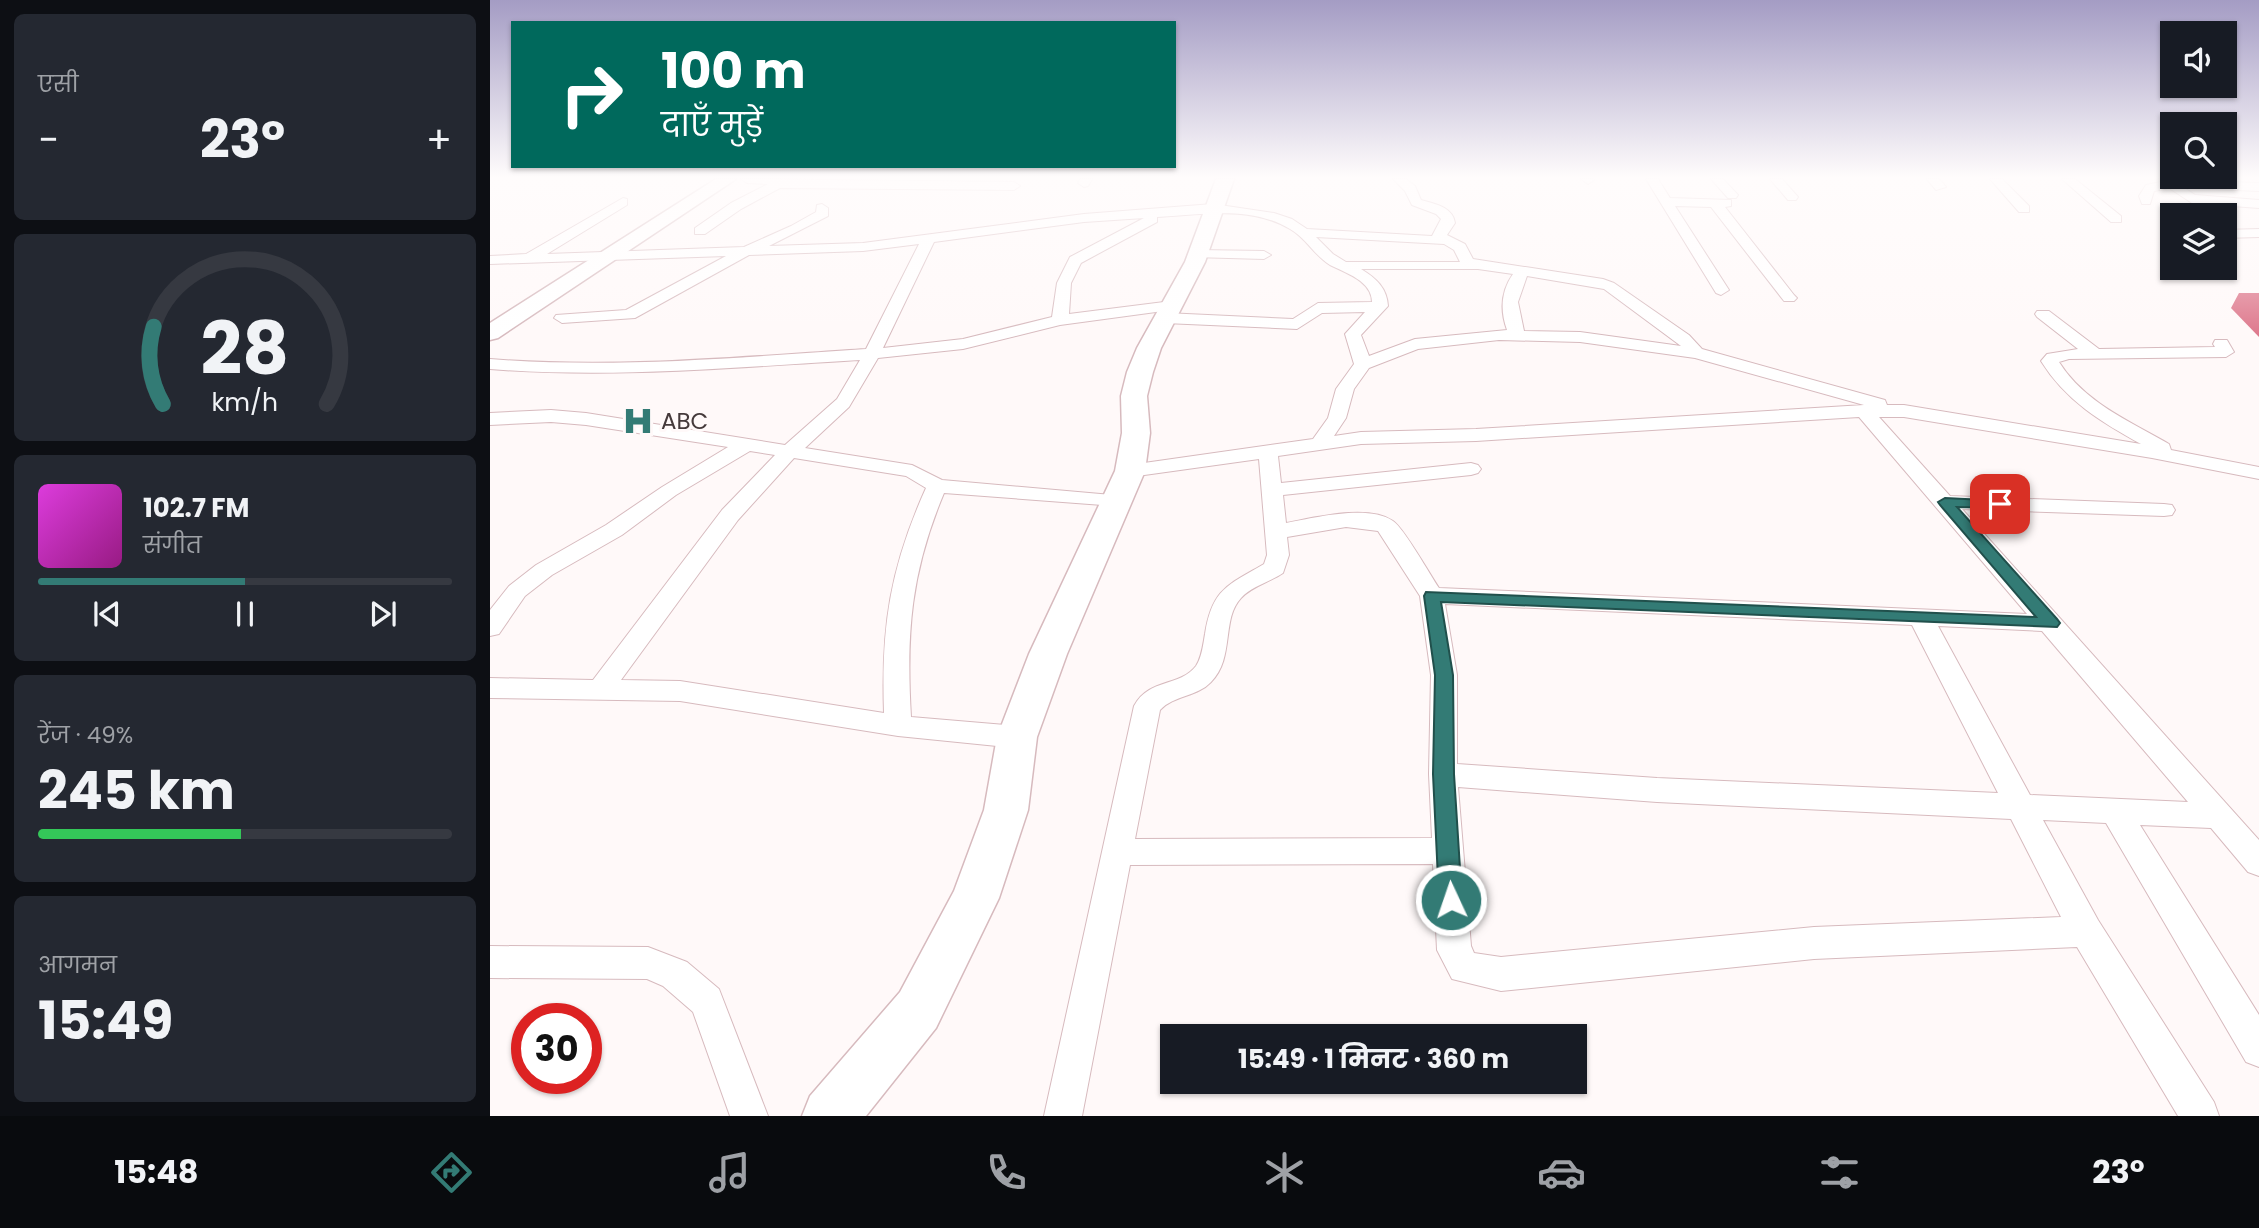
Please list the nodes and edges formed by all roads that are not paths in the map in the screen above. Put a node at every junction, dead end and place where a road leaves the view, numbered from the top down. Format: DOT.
graph roads {
  1 [pos="575,231"];
  2 [pos="645,231"];
  3 [pos="789,231"];
  4 [pos="983,231"];
  5 [pos="1127,231"];
  6 [pos="1206,231"];
  7 [pos="1304,231"];
  8 [pos="1442,231"];
  9 [pos="1685,231"];
  10 [pos="1745,231"];
  11 [pos="1307,233"];
  12 [pos="2259,233"];
  13 [pos="2237,234"];
  14 [pos="929,238"];
  15 [pos="1446,240"];
  16 [pos="744,252"];
  17 [pos="1198,254"];
  18 [pos="1264,255"];
  19 [pos="606,257"];
  20 [pos="490,260"];
  21 [pos="528,260"];
  22 [pos="1476,265"];
  23 [pos="1345,266"];
  24 [pos="1522,272"];
  25 [pos="1721,290"];
  26 [pos="1789,298"];
  27 [pos="1379,307"];
  28 [pos="1168,312"];
  29 [pos="2043,314"];
  30 [pos="562,318"];
  31 [pos="1060,320"];
  32 [pos="490,333"];
  33 [pos="1517,334"];
  34 [pos="2221,344"];
  35 [pos="1696,353"];
  36 [pos="871,354"];
  37 [pos="2094,354"];
  38 [pos="490,364"];
  39 [pos="1363,364"];
  40 [pos="1864,411"];
  41 [pos="1904,411"];
  42 [pos="493,421"];
  43 [pos="1320,443"];
  44 [pos="746,445"];
  45 [pos="789,452"];
  46 [pos="1268,452"];
  47 [pos="2176,457"];
  48 [pos="1471,470"];
  49 [pos="2259,473"];
  50 [pos="937,486"];
  51 [pos="1123,486"];
  52 [pos="1271,489"];
  53 [pos="1945,502"];
  54 [pos="2164,510"];
  55 [pos="1275,532"];
  56 [pos="1432,596"];
  57 [pos="1921,618"];
  58 [pos="2051,623"];
  59 [pos="490,628"];
  60 [pos="490,688"];
  61 [pos="600,690"];
  62 [pos="898,726"];
  63 [pos="1017,737"];
  64 [pos="1443,774"];
  65 [pos="2021,806"];
  66 [pos="2115,811"];
  67 [pos="2221,816"];
  68 [pos="1448,851"];
  69 [pos="1117,852"];
  70 [pos="2259,862"];
  71 [pos="2086,931"];
  72 [pos="490,962"];
  73 [pos="2259,1049"];
  74 [pos="749,1116"];
  75 [pos="830,1116"];
  76 [pos="1063,1116"];
  77 [pos="2200,1116"];
  1 -- 21 [label="street"];
  2 -- 19 [label="street"];
  3 -- 16 [label="street"];
  4 -- 14 [label="street"];
  5 -- 31 [label="street"];
  6 -- 17 [label="street"];
  7 -- 11 [label="street"];
  8 -- 15 [label="street"];
  9 -- 25 [label="street"];
  10 -- 26 [label="street"];
  11 -- 15 [label="street"];
  11 -- 23 [label="street"];
  12 -- 13 [label="street"];
  14 -- 16 [label="street"];
  14 -- 36 [label="street"];
  15 -- 22 [label="street"];
  16 -- 19 [label="street"];
  16 -- 30 [label="street"];
  17 -- 18 [label="street"];
  17 -- 28 [label="street"];
  19 -- 21 [label="street"];
  19 -- 32 [label="street"];
  20 -- 21 [label="street"];
  22 -- 23 [label="street"];
  22 -- 24 [label="street"];
  23 -- 27 [label="street"];
  24 -- 33 [label="street"];
  24 -- 35 [label="street"];
  27 -- 28 [label="street"];
  27 -- 39 [label="street"];
  28 -- 31 [label="street"];
  28 -- 51 [label="street"];
  29 -- 37 [label="street"];
  31 -- 36 [label="street"];
  33 -- 35 [label="street"];
  33 -- 39 [label="street"];
  34 -- 37 [label="street"];
  35 -- 41 [label="street"];
  36 -- 38 [label="street"];
  36 -- 45 [label="street"];
  37 -- 47 [label="street"];
  39 -- 43 [label="street"];
  40 -- 41 [label="street"];
  40 -- 43 [label="street"];
  40 -- 53 [label="street"];
  41 -- 47 [label="street"];
  42 -- 44 [label="street"];
  43 -- 46 [label="street"];
  44 -- 45 [label="street"];
  44 -- 59 [label="street"];
  45 -- 50 [label="street"];
  45 -- 61 [label="street"];
  46 -- 51 [label="street"];
  46 -- 52 [label="street"];
  47 -- 49 [label="street"];
  48 -- 52 [label="street"];
  50 -- 51 [label="street"];
  50 -- 62 [label="street"];
  51 -- 63 [label="street"];
  52 -- 55 [label="street"];
  53 -- 54 [label="street"];
  53 -- 58 [label="street"];
  55 -- 56 [label="street"];
  55 -- 69 [label="street"];
  56 -- 57 [label="street"];
  56 -- 64 [label="street"];
  57 -- 58 [label="street"];
  57 -- 65 [label="street"];
  58 -- 67 [label="street"];
  60 -- 61 [label="street"];
  61 -- 62 [label="street"];
  62 -- 63 [label="street"];
  63 -- 75 [label="street"];
  64 -- 65 [label="street"];
  64 -- 68 [label="street"];
  65 -- 66 [label="street"];
  65 -- 71 [label="street"];
  66 -- 67 [label="street"];
  66 -- 73 [label="street"];
  67 -- 70 [label="street"];
  68 -- 69 [label="street"];
  68 -- 71 [label="street"];
  69 -- 76 [label="street"];
  71 -- 77 [label="street"];
  72 -- 74 [label="street"];
}
